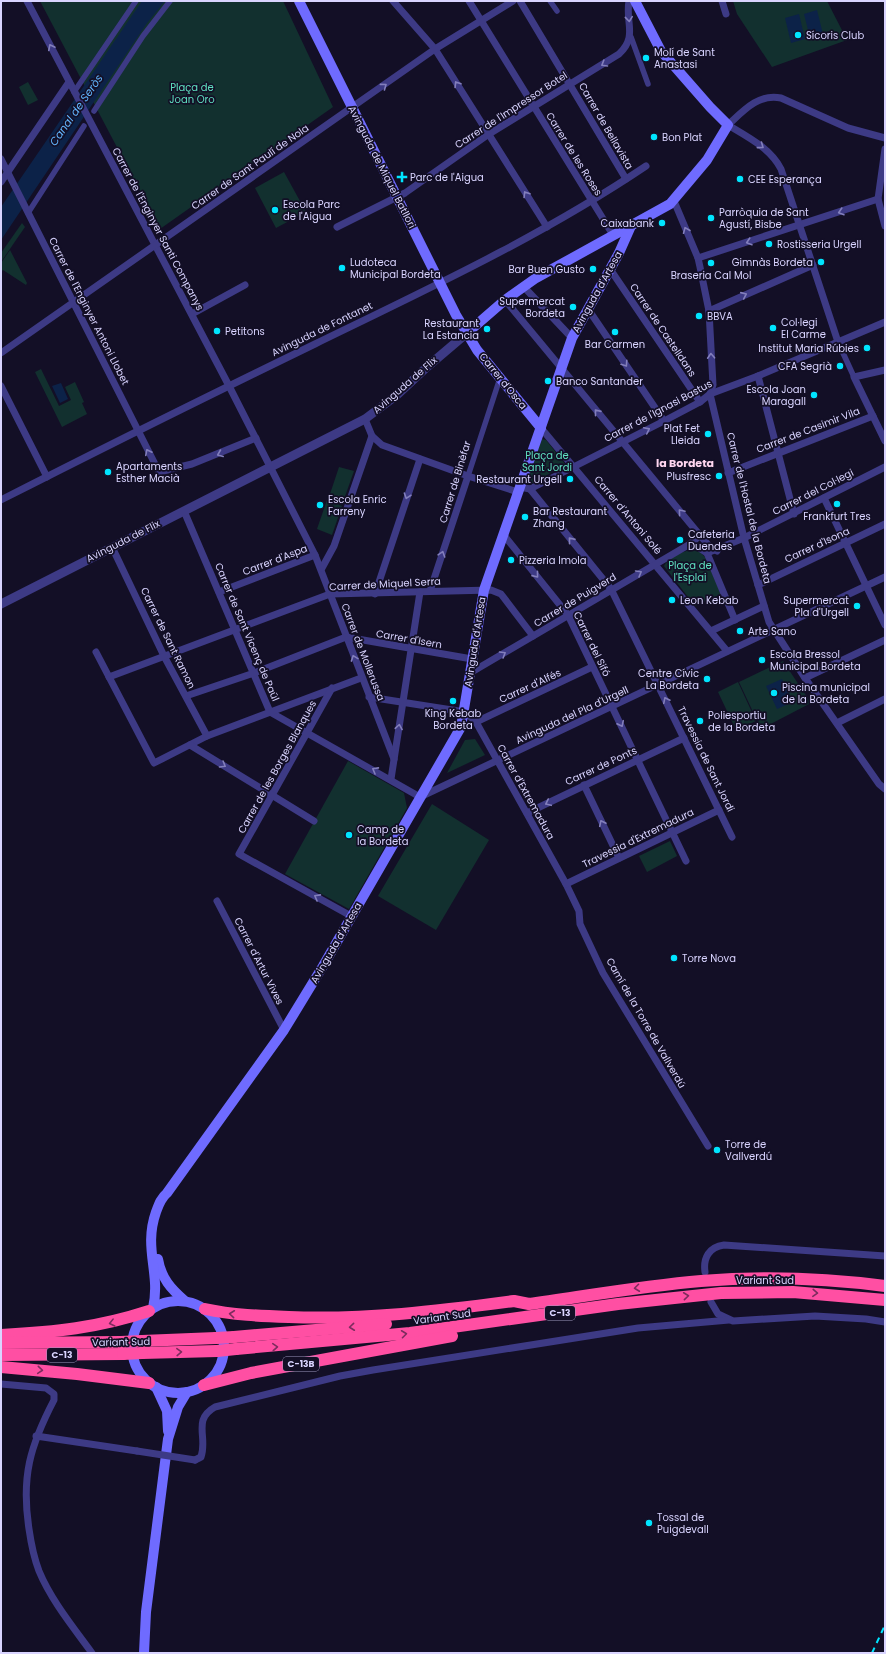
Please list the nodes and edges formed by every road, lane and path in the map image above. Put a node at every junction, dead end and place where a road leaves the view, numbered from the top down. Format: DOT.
graph roads {
  1 [pos="27,1"];
  2 [pos="136,1"];
  3 [pos="170,1"];
  4 [pos="299,1"];
  5 [pos="393,1"];
  6 [pos="469,1"];
  7 [pos="513,1"];
  8 [pos="520,1"];
  9 [pos="550,1"];
  10 [pos="629,1"];
  11 [pos="635,1"];
  12 [pos="722,1"];
  13 [pos="556,11"];
  14 [pos="726,14"];
  15 [pos="481,21"];
  16 [pos="631,37"];
  17 [pos="435,49"];
  18 [pos="68,82"];
  19 [pos="570,84"];
  20 [pos="648,84"];
  21 [pos="74,92"];
  22 [pos="352,108"];
  23 [pos="533,108"];
  24 [pos="94,111"];
  25 [pos="714,112"];
  26 [pos="728,125"];
  27 [pos="84,126"];
  28 [pos="490,134"];
  29 [pos="885,138"];
  30 [pos="718,140"];
  31 [pos="885,149"];
  32 [pos="1,159"];
  33 [pos="646,166"];
  34 [pos="8,172"];
  35 [pos="626,179"];
  36 [pos="1,182"];
  37 [pos="397,197"];
  38 [pos="878,199"];
  39 [pos="592,200"];
  40 [pos="674,201"];
  41 [pos="28,213"];
  42 [pos="800,225"];
  43 [pos="631,226"];
  44 [pos="885,226"];
  45 [pos="337,227"];
  46 [pos="547,227"];
  47 [pos="613,235"];
  48 [pos="156,245"];
  49 [pos="698,258"];
  50 [pos="813,265"];
  51 [pos="610,269"];
  52 [pos="440,283"];
  53 [pos="245,285"];
  54 [pos="523,286"];
  55 [pos="505,300"];
  56 [pos="73,305"];
  57 [pos="588,309"];
  58 [pos="709,311"];
  59 [pos="192,314"];
  60 [pos="885,322"];
  61 [pos="467,333"];
  62 [pos="572,338"];
  63 [pos="838,342"];
  64 [pos="1,353"];
  65 [pos="562,370"];
  66 [pos="885,370"];
  67 [pos="758,376"];
  68 [pos="854,377"];
  69 [pos="500,378"];
  70 [pos="229,385"];
  71 [pos="1,386"];
  72 [pos="710,394"];
  73 [pos="700,402"];
  74 [pos="873,416"];
  75 [pos="365,419"];
  76 [pos="664,421"];
  77 [pos="541,428"];
  78 [pos="138,431"];
  79 [pos="372,436"];
  80 [pos="256,438"];
  81 [pos="885,441"];
  82 [pos="622,442"];
  83 [pos="778,453"];
  84 [pos="420,459"];
  85 [pos="271,466"];
  86 [pos="574,466"];
  87 [pos="885,467"];
  88 [pos="728,473"];
  89 [pos="468,476"];
  90 [pos="47,477"];
  91 [pos="523,490"];
  92 [pos="824,498"];
  93 [pos="1,500"];
  94 [pos="184,510"];
  95 [pos="794,514"];
  96 [pos="885,524"];
  97 [pos="698,533"];
  98 [pos="503,534"];
  99 [pos="744,538"];
  100 [pos="846,543"];
  101 [pos="690,544"];
  102 [pos="112,547"];
  103 [pos="717,551"];
  104 [pos="707,554"];
  105 [pos="315,555"];
  106 [pos="656,564"];
  107 [pos="322,568"];
  108 [pos="885,577"];
  109 [pos="758,585"];
  110 [pos="867,585"];
  111 [pos="611,589"];
  112 [pos="484,590"];
  113 [pos="430,591"];
  114 [pos="219,592"];
  115 [pos="420,592"];
  116 [pos="330,594"];
  117 [pos="375,594"];
  118 [pos="1,604"];
  119 [pos="764,606"];
  120 [pos="568,615"];
  121 [pos="735,620"];
  122 [pos="885,625"];
  123 [pos="236,629"];
  124 [pos="774,630"];
  125 [pos="711,631"];
  126 [pos="533,636"];
  127 [pos="346,637"];
  128 [pos="885,640"];
  129 [pos="411,650"];
  130 [pos="727,651"];
  131 [pos="96,652"];
  132 [pos="164,656"];
  133 [pos="472,659"];
  134 [pos="592,667"];
  135 [pos="254,673"];
  136 [pos="470,673"];
  137 [pos="109,677"];
  138 [pos="361,678"];
  139 [pos="805,678"];
  140 [pos="658,685"];
  141 [pos="332,688"];
  142 [pos="186,696"];
  143 [pos="369,697"];
  144 [pos="885,699"];
  145 [pos="402,703"];
  146 [pos="612,707"];
  147 [pos="270,712"];
  148 [pos="465,712"];
  149 [pos="476,722"];
  150 [pos="837,722"];
  151 [pos="308,734"];
  152 [pos="208,736"];
  153 [pos="684,738"];
  154 [pos="190,745"];
  155 [pos="394,759"];
  156 [pos="638,760"];
  157 [pos="498,761"];
  158 [pos="434,775"];
  159 [pos="391,780"];
  160 [pos="447,784"];
  161 [pos="584,785"];
  162 [pos="883,785"];
  163 [pos="272,795"];
  164 [pos="420,797"];
  165 [pos="719,810"];
  166 [pos="527,813"];
  167 [pos="314,821"];
  168 [pos="673,832"];
  169 [pos="732,838"];
  170 [pos="619,858"];
  171 [pos="686,861"];
  172 [pos="566,884"];
  173 [pos="217,901"];
  174 [pos="351,916"];
  175 [pos="281,1034"];
  176 [pos="708,1146"];
  177 [pos="167,1193"];
  178 [pos="152,1228"];
  179 [pos="885,1256"];
  180 [pos="160,1271"];
  181 [pos="705,1272"];
  182 [pos="885,1286"];
  183 [pos="668,1298"];
  184 [pos="885,1300"];
  185 [pos="185,1301"];
  186 [pos="711,1302"];
  187 [pos="530,1304"];
  188 [pos="151,1309"];
  189 [pos="205,1309"];
  190 [pos="729,1320"];
  191 [pos="885,1322"];
  192 [pos="1,1335"];
  193 [pos="1,1343"];
  194 [pos="235,1343"];
  195 [pos="142,1347"];
  196 [pos="122,1348"];
  197 [pos="1,1356"];
  198 [pos="1,1367"];
  199 [pos="1,1384"];
  200 [pos="152,1385"];
  201 [pos="204,1386"];
  202 [pos="187,1392"];
  203 [pos="36,1436"];
  204 [pos="168,1439"];
  205 [pos="143,1652"];
  206 [pos="92,1653"];
  18 -- 1 [label="street, Carrer de l'Enginyer Santi Companys, one-way"];
  2 -- 21 [label="street"];
  3 -- 24 [label="street"];
  4 -- 22 [label="main road, Avinguda de Miquel Batllori"];
  5 -- 17 [label="street"];
  6 -- 15 [label="street, Carrer de les Roses"];
  7 -- 15 [label="street, Carrer de Sant Paulí de Nola"];
  8 -- 19 [label="street, Carrer de Bellavista"];
  9 -- 13 [label="street"];
  10 -- 16 [label="street, one-way"];
  11 -- 25 [label="main road"];
  12 -- 14 [label="street"];
  15 -- 17 [label="street, Carrer de Sant Paulí de Nola"];
  15 -- 23 [label="street, Carrer de les Roses"];
  16 -- 19 [label="street, Carrer de l'Impressor Botel, one-way"];
  16 -- 20 [label="street"];
  22 -- 17 [label="street, Carrer de Sant Paulí de Nola, one-way"];
  28 -- 17 [label="street, one-way"];
  18 -- 21 [label="street, Carrer de l'Enginyer Santi Companys"];
  18 -- 34 [label="street"];
  19 -- 23 [label="street, Carrer de l'Impressor Botel"];
  19 -- 35 [label="street, Carrer de Bellavista"];
  21 -- 48 [label="street, Carrer de l'Enginyer Santi Companys"];
  22 -- 37 [label="main road, Avinguda de Miquel Batllori"];
  22 -- 48 [label="street, Carrer de Sant Paulí de Nola"];
  23 -- 28 [label="street, Carrer de l'Impressor Botel"];
  23 -- 39 [label="street, Carrer de les Roses"];
  25 -- 26 [label="main road"];
  25 -- 30 [label="main road"];
  26 -- 29 [label="street"];
  26 -- 30 [label="main road, Avinguda de Flix"];
  26 -- 42 [label="street, one-way"];
  27 -- 41 [label="street"];
  28 -- 37 [label="street, Carrer de l'Impressor Botel"];
  46 -- 28 [label="street, one-way"];
  30 -- 40 [label="main road, Avinguda de Flix"];
  31 -- 38 [label="street"];
  32 -- 34 [label="street, Carrer de l'Enginyer Antoni Llobet"];
  33 -- 35 [label="street, Avinguda de Fontanet"];
  34 -- 36 [label="street"];
  34 -- 41 [label="street, Carrer de l'Enginyer Antoni Llobet"];
  35 -- 39 [label="street, Avinguda de Fontanet"];
  37 -- 45 [label="street, Carrer de l'Impressor Botel"];
  37 -- 52 [label="main road, Avinguda de Miquel Batllori"];
  38 -- 42 [label="street, one-way"];
  38 -- 44 [label="street"];
  39 -- 46 [label="street, Avinguda de Fontanet"];
  39 -- 47 [label="street, Carrer de les Roses"];
  40 -- 43 [label="main road, Avinguda de Flix"];
  49 -- 40 [label="street, Carrer de l'Hostal de la Bordeta, one-way"];
  41 -- 56 [label="street, Carrer de l'Enginyer Antoni Llobet"];
  42 -- 49 [label="street, one-way"];
  42 -- 50 [label="street"];
  43 -- 47 [label="main road, Avinguda de Flix"];
  43 -- 51 [label="main road, Avinguda d'Artesa"];
  46 -- 52 [label="street, Avinguda de Fontanet"];
  47 -- 54 [label="main road, Avinguda de Flix"];
  48 -- 56 [label="street, Carrer de Sant Paulí de Nola"];
  48 -- 59 [label="street, Carrer de l'Enginyer Santi Companys"];
  49 -- 58 [label="street, Carrer de l'Hostal de la Bordeta"];
  58 -- 50 [label="street, one-way"];
  50 -- 63 [label="street"];
  51 -- 57 [label="main road, Avinguda d'Artesa"];
  51 -- 73 [label="street, Carrer de Castelldans"];
  52 -- 61 [label="main road, Avinguda de Miquel Batllori"];
  52 -- 70 [label="street, Avinguda de Fontanet"];
  53 -- 59 [label="street"];
  54 -- 55 [label="main road, Avinguda de Flix"];
  54 -- 62 [label="street"];
  55 -- 61 [label="main road, Avinguda de Flix"];
  55 -- 65 [label="street"];
  56 -- 64 [label="street, Carrer de Sant Paulí de Nola"];
  56 -- 78 [label="street, Carrer de l'Enginyer Antoni Llobet"];
  57 -- 62 [label="main road, Avinguda d'Artesa"];
  57 -- 76 [label="street, one-way"];
  72 -- 58 [label="street, Carrer de l'Hostal de la Bordeta, one-way"];
  59 -- 70 [label="street, Carrer de l'Enginyer Santi Companys"];
  60 -- 63 [label="street, Carrer de l'Ignasi Bastus"];
  61 -- 69 [label="main road, Carrer d'Osca"];
  61 -- 75 [label="street, Avinguda de Flix"];
  62 -- 65 [label="main road, Avinguda d'Artesa"];
  63 -- 67 [label="street, Carrer de l'Ignasi Bastus"];
  63 -- 68 [label="street"];
  65 -- 77 [label="main road, Avinguda d'Artesa"];
  82 -- 65 [label="street, one-way"];
  66 -- 68 [label="street"];
  67 -- 72 [label="street, Carrer de l'Ignasi Bastus"];
  67 -- 83 [label="street"];
  68 -- 74 [label="street"];
  69 -- 77 [label="main road, Carrer d'Osca"];
  69 -- 89 [label="street, Carrer de Binèfar"];
  70 -- 78 [label="street, Avinguda de Fontanet"];
  70 -- 80 [label="street, Carrer de l'Enginyer Santi Companys"];
  71 -- 90 [label="street"];
  72 -- 73 [label="street, Carrer de l'Ignasi Bastus"];
  72 -- 88 [label="street, Carrer de l'Hostal de la Bordeta"];
  73 -- 76 [label="street, Carrer de l'Ignasi Bastus"];
  74 -- 81 [label="street"];
  74 -- 83 [label="street, Carrer de Casimir Vila"];
  75 -- 79 [label="street"];
  75 -- 85 [label="street, Avinguda de Flix"];
  82 -- 76 [label="street, Carrer de l'Ignasi Bastus, one-way"];
  77 -- 86 [label="street"];
  77 -- 91 [label="main road, Avinguda d'Artesa"];
  80 -- 78 [label="street, Carrer de l'Enginyer Antoni Llobet, one-way"];
  78 -- 90 [label="street, Avinguda de Fontanet"];
  79 -- 84 [label="street"];
  79 -- 107 [label="street"];
  80 -- 85 [label="street, Carrer de l'Enginyer Santi Companys"];
  82 -- 86 [label="street, Carrer de l'Ignasi Bastus"];
  97 -- 82 [label="street, one-way"];
  83 -- 88 [label="street, Carrer de Casimir Vila"];
  83 -- 95 [label="street"];
  84 -- 89 [label="street"];
  84 -- 117 [label="street, one-way"];
  85 -- 94 [label="street, Avinguda de Flix"];
  85 -- 105 [label="street, Carrer de Mollerussa"];
  86 -- 91 [label="street"];
  86 -- 106 [label="street, Carrer d'Antoni Solé"];
  87 -- 92 [label="street, Carrer del Col·legi"];
  88 -- 99 [label="street, Carrer de l'Hostal de la Bordeta"];
  89 -- 91 [label="street"];
  113 -- 89 [label="street, Carrer de Binèfar, one-way"];
  90 -- 93 [label="street, Avinguda de Fontanet"];
  91 -- 98 [label="main road, Avinguda d'Artesa"];
  111 -- 91 [label="street, Travessia de Sant Jordi, one-way"];
  92 -- 95 [label="street, Carrer del Col·legi"];
  92 -- 100 [label="street"];
  94 -- 102 [label="street, Avinguda de Flix"];
  94 -- 114 [label="street, Carrer de Sant Vicenç de Paül"];
  95 -- 99 [label="street, Carrer del Col·legi"];
  96 -- 100 [label="street, Carrer d'Isona"];
  97 -- 101 [label="street, Carrer de Puigverd"];
  97 -- 103 [label="street"];
  98 -- 112 [label="main road, Avinguda d'Artesa"];
  98 -- 120 [label="street, Carrer del Sifó, one-way"];
  99 -- 103 [label="street, Carrer del Col·legi"];
  99 -- 109 [label="street, Carrer de l'Hostal de la Bordeta"];
  100 -- 109 [label="street, Carrer d'Isona"];
  100 -- 110 [label="street"];
  101 -- 104 [label="street"];
  101 -- 106 [label="street, Carrer de Puigverd"];
  102 -- 118 [label="street, Avinguda de Flix"];
  102 -- 132 [label="street, Carrer de Sant Ramon"];
  103 -- 104 [label="street, Carrer del Col·legi"];
  104 -- 121 [label="street"];
  105 -- 107 [label="street, Carrer de Mollerussa"];
  105 -- 114 [label="street, Carrer d'Aspa"];
  111 -- 106 [label="street, Carrer de Puigverd, one-way"];
  106 -- 125 [label="street, Carrer d'Antoni Solé"];
  107 -- 116 [label="street, Carrer de Mollerussa"];
  108 -- 110 [label="street, Avinguda del Pla d'Urgell"];
  109 -- 119 [label="street, Carrer de l'Hostal de la Bordeta"];
  110 -- 122 [label="street"];
  110 -- 124 [label="street, Avinguda del Pla d'Urgell"];
  111 -- 120 [label="street, Carrer de Puigverd"];
  111 -- 140 [label="street, Travessia de Sant Jordi"];
  112 -- 113 [label="street, Carrer de Miquel Serra"];
  112 -- 126 [label="street, Carrer de Miquel Serra"];
  112 -- 133 [label="main road, Avinguda d'Artesa"];
  113 -- 115 [label="street, Carrer de Miquel Serra"];
  114 -- 123 [label="street, Carrer de Sant Vicenç de Paül"];
  115 -- 117 [label="street, Carrer de Miquel Serra"];
  115 -- 129 [label="street"];
  116 -- 117 [label="street, Carrer de Miquel Serra"];
  116 -- 123 [label="street, Carrer de Miquel Serra"];
  116 -- 127 [label="street, Carrer de Mollerussa"];
  119 -- 121 [label="street"];
  119 -- 124 [label="street, Carrer de l'Hostal de la Bordeta"];
  120 -- 126 [label="street, Carrer de Puigverd"];
  120 -- 134 [label="street, Carrer del Sifó"];
  121 -- 125 [label="street"];
  123 -- 132 [label="street, Carrer de Miquel Serra"];
  123 -- 135 [label="street, Carrer de Sant Vicenç de Paül"];
  124 -- 130 [label="street, Avinguda del Pla d'Urgell"];
  124 -- 139 [label="street, Carrer de l'Hostal de la Bordeta"];
  125 -- 130 [label="street, Carrer d'Antoni Solé"];
  136 -- 126 [label="street, Carrer de Puigverd, one-way"];
  127 -- 129 [label="street, Carrer d'Isern"];
  127 -- 135 [label="street"];
  138 -- 127 [label="street, Carrer de Mollerussa, one-way"];
  128 -- 139 [label="street"];
  129 -- 133 [label="street, Carrer d'Isern"];
  129 -- 145 [label="street"];
  130 -- 140 [label="street, Avinguda del Pla d'Urgell"];
  131 -- 137 [label="street"];
  132 -- 137 [label="street, Carrer de Miquel Serra"];
  132 -- 142 [label="street, Carrer de Sant Ramon"];
  133 -- 136 [label="main road, Avinguda d'Artesa"];
  134 -- 146 [label="street, Carrer del Sifó"];
  134 -- 149 [label="street, Carrer d'Alfés"];
  135 -- 142 [label="street"];
  135 -- 147 [label="street, Carrer de Sant Vicenç de Paül"];
  136 -- 148 [label="main road, Avinguda d'Artesa"];
  137 -- 154 [label="street"];
  138 -- 141 [label="street"];
  138 -- 143 [label="street, Carrer de Mollerussa"];
  139 -- 150 [label="street, Carrer de l'Hostal de la Bordeta"];
  140 -- 146 [label="street, Avinguda del Pla d'Urgell"];
  153 -- 140 [label="street, Travessia de Sant Jordi, one-way"];
  141 -- 147 [label="street"];
  141 -- 151 [label="street, Carrer de les Borges Blanques"];
  142 -- 152 [label="street, Carrer de Sant Ramon"];
  143 -- 145 [label="street"];
  143 -- 155 [label="street, Carrer de Mollerussa"];
  144 -- 150 [label="street"];
  145 -- 148 [label="street"];
  155 -- 145 [label="street, one-way"];
  146 -- 156 [label="street, Carrer del Sifó, one-way"];
  146 -- 157 [label="street, Avinguda del Pla d'Urgell"];
  147 -- 151 [label="street, Carrer de Sant Vicenç de Paül"];
  147 -- 152 [label="street"];
  148 -- 149 [label="street, Carrer d'Extremadura"];
  148 -- 158 [label="main road, Avinguda d'Artesa"];
  149 -- 157 [label="street, Carrer d'Extremadura"];
  150 -- 162 [label="street, Carrer de l'Hostal de la Bordeta"];
  159 -- 151 [label="street, Carrer de Sant Vicenç de Paül, one-way"];
  151 -- 163 [label="street, Carrer de les Borges Blanques"];
  152 -- 154 [label="street"];
  153 -- 156 [label="street, Carrer de Ponts"];
  153 -- 165 [label="street, Travessia de Sant Jordi"];
  154 -- 163 [label="street, one-way"];
  155 -- 159 [label="street"];
  156 -- 161 [label="street, Carrer de Ponts"];
  156 -- 168 [label="street, Carrer del Sifó"];
  157 -- 160 [label="street, Avinguda del Pla d'Urgell"];
  157 -- 166 [label="street, Carrer d'Extremadura"];
  158 -- 160 [label="street"];
  158 -- 164 [label="main road, Avinguda d'Artesa"];
  159 -- 164 [label="street, Carrer de Sant Vicenç de Paül"];
  160 -- 164 [label="street, Avinguda del Pla d'Urgell"];
  161 -- 166 [label="street, Carrer de Ponts, one-way"];
  170 -- 161 [label="street, one-way"];
  163 -- 167 [label="street"];
  174 -- 163 [label="street, Carrer de les Borges Blanques, one-way"];
  164 -- 174 [label="main road, Avinguda d'Artesa"];
  165 -- 168 [label="street, Travessia d'Extremadura"];
  165 -- 169 [label="street, Travessia de Sant Jordi"];
  166 -- 172 [label="street, Carrer d'Extremadura"];
  168 -- 170 [label="street, Travessia d'Extremadura"];
  168 -- 171 [label="street, Carrer del Sifó"];
  170 -- 172 [label="street, Travessia d'Extremadura"];
  172 -- 176 [label="street, Camí de la Torre de Vallverdú"];
  173 -- 175 [label="street, Carrer d'Artur Vives"];
  174 -- 175 [label="main road, Avinguda d'Artesa"];
  175 -- 177 [label="main road, Avinguda d'Artesa"];
  177 -- 178 [label="main road"];
  177 -- 180 [label="main road"];
  178 -- 180 [label="main road"];
  178 -- 188 [label="main road"];
  179 -- 181 [label="street"];
  180 -- 185 [label="main road"];
  182 -- 187 [label="highway, C-13, one-way"];
  183 -- 184 [label="highway, Variant Sud / C-13, one-way"];
  194 -- 183 [label="highway, Variant Sud / C-13, one-way"];
  183 -- 201 [label="highway, C-13B"];
  185 -- 188 [label="main road"];
  185 -- 189 [label="main road"];
  186 -- 190 [label="street"];
  187 -- 189 [label="highway, one-way"];
  187 -- 194 [label="highway, Variant Sud / C-13, one-way"];
  188 -- 192 [label="highway, one-way"];
  188 -- 200 [label="main road"];
  189 -- 201 [label="main road"];
  190 -- 191 [label="street"];
  190 -- 203 [label="street, bridge"];
  193 -- 196 [label="highway, Variant Sud / C-13"];
  194 -- 195 [label="highway, Variant Sud / C-13, bridge"];
  195 -- 194 [label="highway, Variant Sud / C-13, one-way, bridge"];
  195 -- 196 [label="highway, Variant Sud / C-13, bridge"];
  196 -- 197 [label="highway, Variant Sud / C-13"];
  198 -- 200 [label="highway, one-way"];
  199 -- 203 [label="street"];
  200 -- 202 [label="main road"];
  200 -- 204 [label="main road"];
  201 -- 202 [label="main road"];
  202 -- 204 [label="main road"];
  203 -- 206 [label="street"];
  204 -- 205 [label="main road"];
}
